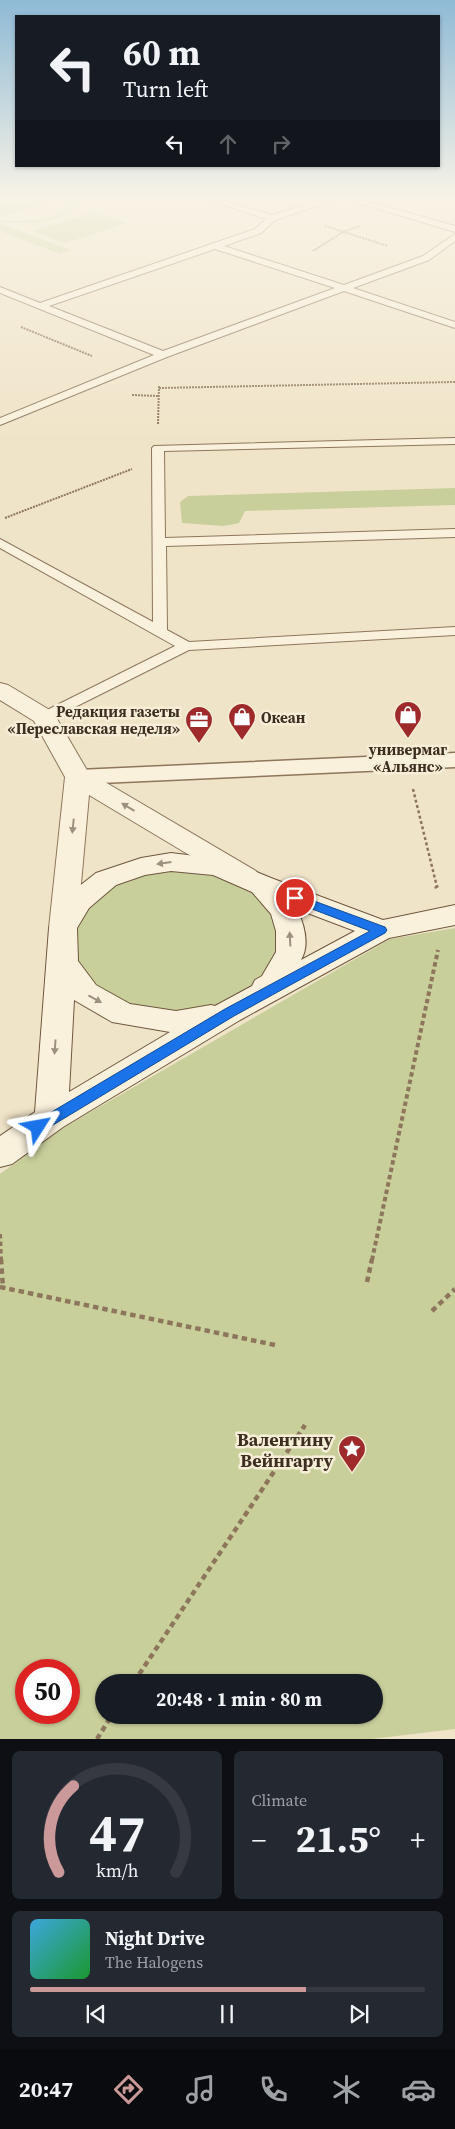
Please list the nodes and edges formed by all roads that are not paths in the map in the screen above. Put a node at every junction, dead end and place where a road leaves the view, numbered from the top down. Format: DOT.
graph roads {
  1 [pos="122,278"];
  2 [pos="314,278"];
  3 [pos="371,278"];
  4 [pos="344,288"];
  5 [pos="0,290"];
  6 [pos="40,306"];
  7 [pos="455,325"];
  8 [pos="163,355"];
  9 [pos="0,422"];
  10 [pos="455,441"];
  11 [pos="455,533"];
  12 [pos="160,542"];
  13 [pos="0,543"];
  14 [pos="160,631"];
  15 [pos="455,631"];
  16 [pos="186,646"];
  17 [pos="4,696"];
  18 [pos="44,717"];
  19 [pos="455,760"];
  20 [pos="78,777"];
  21 [pos="260,885"];
  22 [pos="450,916"];
  23 [pos="63,928"];
  24 [pos="381,930"];
  25 [pos="229,1012"];
  26 [pos="51,1118"];
  27 [pos="0,1154"];
  1 -- 6 [label="lane"];
  2 -- 4 [label="lane"];
  3 -- 4 [label="lane"];
  4 -- 7 [label="lane"];
  4 -- 8 [label="lane"];
  5 -- 6 [label="lane"];
  6 -- 8 [label="lane"];
  8 -- 9 [label="lane"];
  10 -- 12 [label="lane"];
  11 -- 12 [label="lane"];
  12 -- 14 [label="lane"];
  13 -- 14 [label="lane"];
  14 -- 16 [label="lane"];
  15 -- 16 [label="lane"];
  16 -- 18 [label="lane"];
  17 -- 18 [label="main road"];
  18 -- 20 [label="main road"];
  19 -- 20 [label="street"];
  21 -- 20 [label="main road, one-way"];
  20 -- 23 [label="main road, one-way"];
  21 -- 23 [label="main road, one-way"];
  21 -- 24 [label="main road"];
  25 -- 21 [label="main road, one-way"];
  22 -- 24 [label="main road"];
  23 -- 25 [label="main road, one-way"];
  23 -- 26 [label="main road, one-way"];
  24 -- 25 [label="main road"];
  25 -- 26 [label="main road"];
  26 -- 27 [label="main road"];
}
